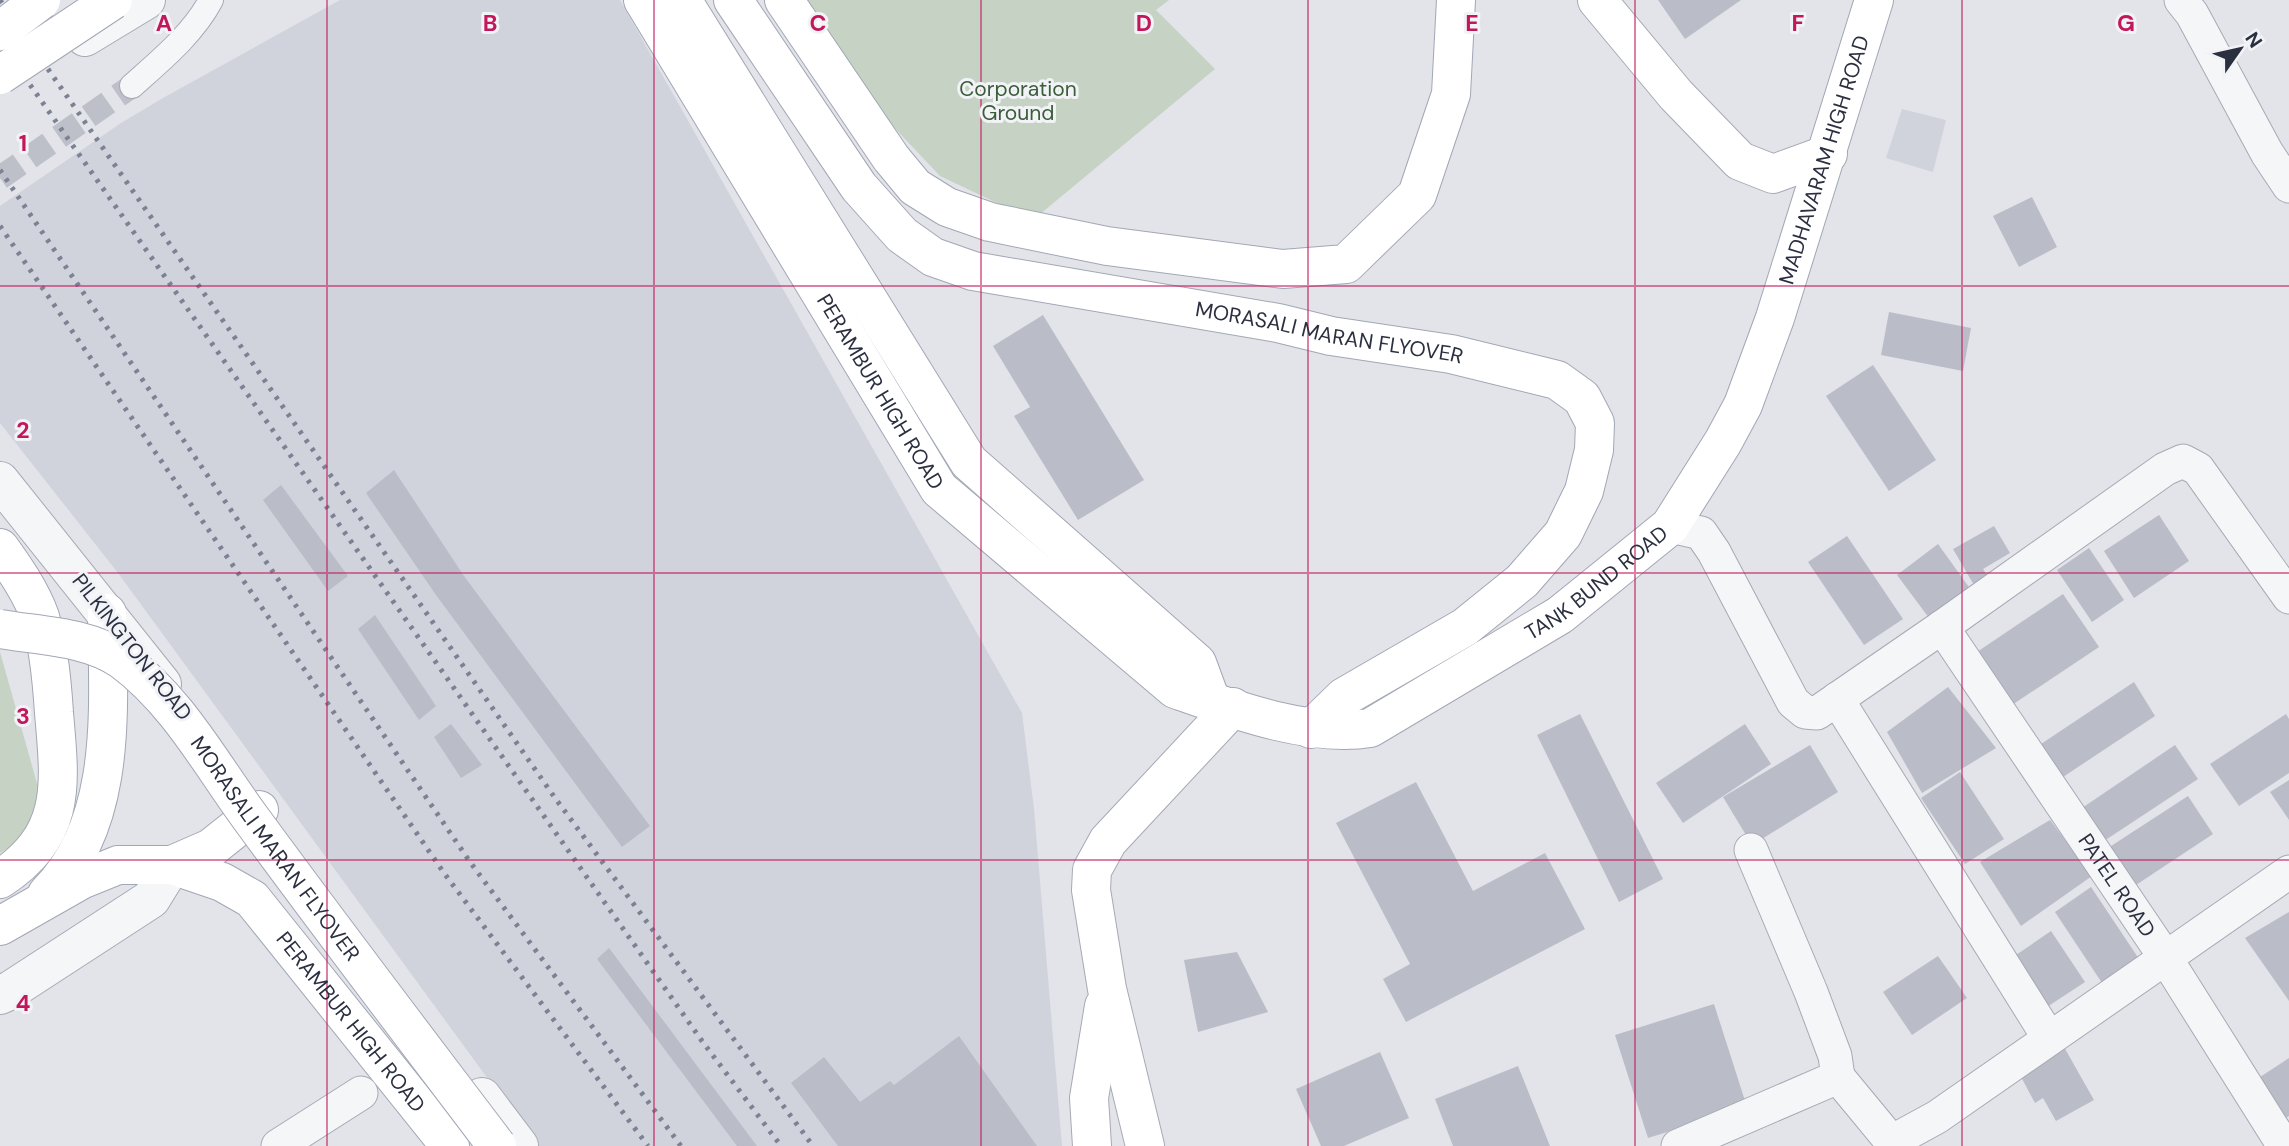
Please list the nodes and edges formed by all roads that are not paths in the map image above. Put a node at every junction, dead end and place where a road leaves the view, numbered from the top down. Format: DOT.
graph roads {
  1 [pos="41,0"];
  2 [pos="113,0"];
  3 [pos="146,0"];
  4 [pos="211,0"];
  5 [pos="643,0"];
  6 [pos="682,0"];
  7 [pos="733,0"];
  8 [pos="784,0"];
  9 [pos="1456,0"];
  10 [pos="1597,0"];
  11 [pos="1874,0"];
  12 [pos="2181,0"];
  13 [pos="0,31"];
  14 [pos="0,75"];
  15 [pos="132,86"];
  16 [pos="0,94"];
  17 [pos="1828,154"];
  18 [pos="2289,186"];
  19 [pos="1775,318"];
  20 [pos="0,481"];
  21 [pos="1670,526"];
  22 [pos="0,548"];
  23 [pos="2289,597"];
  24 [pos="107,613"];
  25 [pos="1942,627"];
  26 [pos="0,629"];
  27 [pos="1837,699"];
  28 [pos="1222,704"];
  29 [pos="1311,729"];
  30 [pos="259,810"];
  31 [pos="1751,850"];
  32 [pos="172,865"];
  33 [pos="2289,872"];
  34 [pos="0,879"];
  35 [pos="16,917"];
  36 [pos="2165,957"];
  37 [pos="1108,989"];
  38 [pos="0,995"];
  39 [pos="2049,1038"];
  40 [pos="1838,1077"];
  41 [pos="361,1093"];
  42 [pos="1894,1143"];
  43 [pos="278,1146"];
  44 [pos="450,1146"];
  45 [pos="497,1146"];
  46 [pos="519,1146"];
  47 [pos="1092,1146"];
  48 [pos="1145,1146"];
  49 [pos="1678,1146"];
  50 [pos="2284,1146"];
  1 -- 13 [label="main road, bridge"];
  2 -- 14 [label="main road, bridge"];
  3 -- 16 [label="street"];
  4 -- 15 [label="street"];
  5 -- 28 [label="main road, PERAMBUR HIGH ROAD"];
  6 -- 28 [label="main road"];
  7 -- 29 [label="main road, MORASALI MARAN FLYOVER"];
  8 -- 9 [label="main road"];
  10 -- 17 [label="main road"];
  11 -- 17 [label="main road, MADHAVARAM HIGH ROAD"];
  12 -- 18 [label="street"];
  17 -- 19 [label="main road, MADHAVARAM HIGH ROAD"];
  19 -- 21 [label="main road, TANK BUND ROAD"];
  20 -- 24 [label="street, PILKINGTON ROAD"];
  21 -- 27 [label="street"];
  21 -- 29 [label="main road, TANK BUND ROAD"];
  22 -- 34 [label="main road"];
  23 -- 25 [label="street"];
  24 -- 30 [label="street, PILKINGTON ROAD"];
  24 -- 35 [label="main road"];
  25 -- 27 [label="street"];
  25 -- 36 [label="street, PATEL ROAD"];
  26 -- 45 [label="main road, MORASALI MARAN FLYOVER, bridge"];
  27 -- 39 [label="street"];
  28 -- 29 [label="main road, PERAMBUR HIGH ROAD"];
  28 -- 37 [label="main road"];
  30 -- 32 [label="main road"];
  30 -- 46 [label="street, PILKINGTON ROAD"];
  31 -- 40 [label="street"];
  32 -- 35 [label="main road"];
  32 -- 38 [label="street"];
  32 -- 44 [label="main road, PERAMBUR HIGH ROAD"];
  33 -- 36 [label="street"];
  36 -- 39 [label="street"];
  36 -- 50 [label="street, PATEL ROAD"];
  37 -- 47 [label="main road"];
  37 -- 48 [label="main road"];
  39 -- 42 [label="street"];
  40 -- 42 [label="street"];
  40 -- 49 [label="street"];
  41 -- 43 [label="street"];
}
